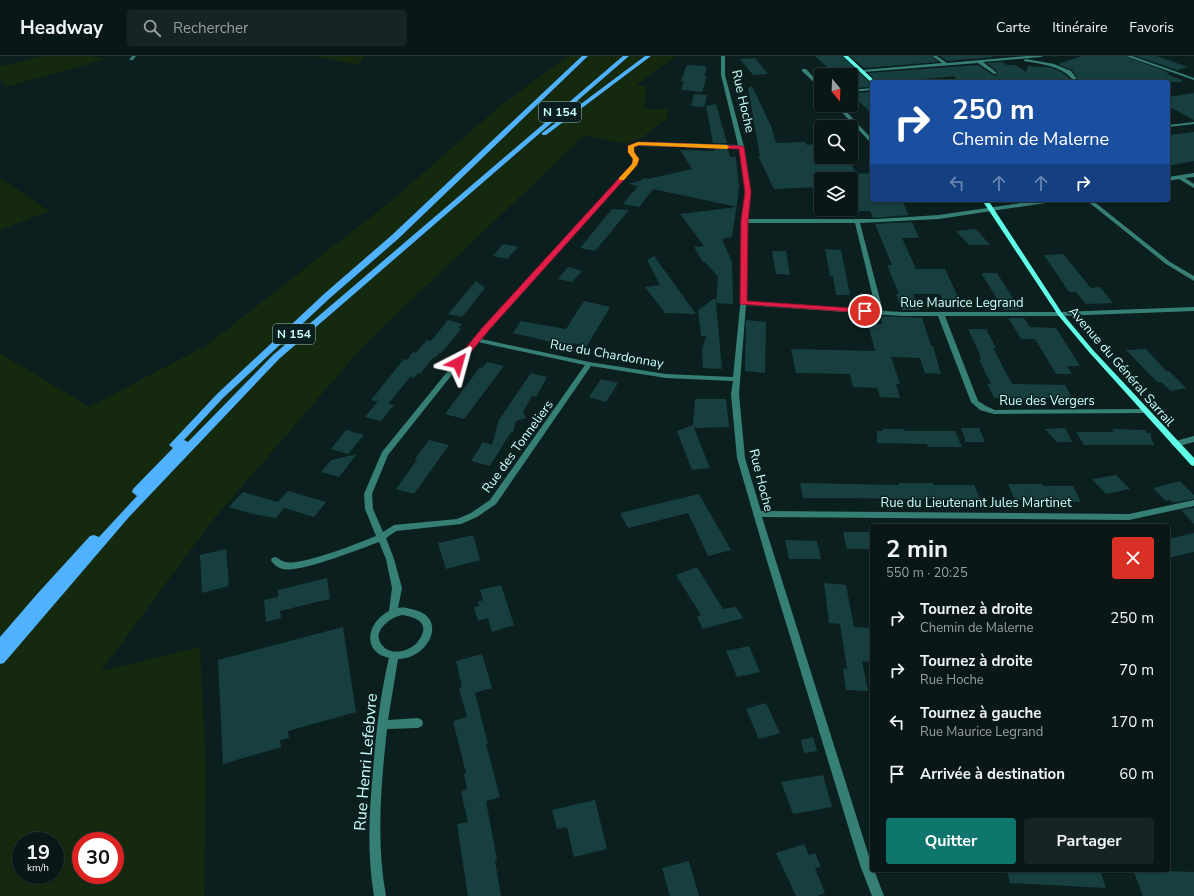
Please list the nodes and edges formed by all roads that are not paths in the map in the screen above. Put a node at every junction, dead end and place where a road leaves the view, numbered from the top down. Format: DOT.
graph roads {
  1 [pos="585,56"];
  2 [pos="621,56"];
  3 [pos="626,56"];
  4 [pos="648,56"];
  5 [pos="723,56"];
  6 [pos="845,56"];
  7 [pos="934,56"];
  8 [pos="1041,56"];
  9 [pos="1128,56"];
  10 [pos="1011,57"];
  11 [pos="979,61"];
  12 [pos="946,64"];
  13 [pos="804,70"];
  14 [pos="863,72"];
  15 [pos="994,73"];
  16 [pos="1194,79"];
  17 [pos="872,80"];
  18 [pos="1075,80"];
  19 [pos="814,81"];
  20 [pos="870,89"];
  21 [pos="858,90"];
  22 [pos="844,112"];
  23 [pos="1194,122"];
  24 [pos="1170,126"];
  25 [pos="870,140"];
  26 [pos="741,147"];
  27 [pos="494,168"];
  28 [pos="1194,174"];
  29 [pos="1180,177"];
  30 [pos="1170,179"];
  31 [pos="1194,186"];
  32 [pos="986,202"];
  33 [pos="1040,202"];
  34 [pos="1092,202"];
  35 [pos="992,210"];
  36 [pos="744,221"];
  37 [pos="857,221"];
  38 [pos="1194,279"];
  39 [pos="743,303"];
  40 [pos="1194,309"];
  41 [pos="880,312"];
  42 [pos="941,314"];
  43 [pos="1060,314"];
  44 [pos="476,340"];
  45 [pos="589,364"];
  46 [pos="736,379"];
  47 [pos="1145,411"];
  48 [pos="1194,439"];
  49 [pos="1175,444"];
  50 [pos="1194,463"];
  51 [pos="154,473"];
  52 [pos="1194,503"];
  53 [pos="757,514"];
  54 [pos="380,538"];
  55 [pos="275,560"];
  56 [pos="393,613"];
  57 [pos="0,646"];
  58 [pos="394,656"];
  59 [pos="0,659"];
  60 [pos="418,723"];
  61 [pos="382,725"];
  62 [pos="380,896"];
  63 [pos="878,896"];
  1 -- 51 [label="main road"];
  2 -- 51 [label="main road, N 154"];
  3 -- 27 [label="main road, N 154"];
  4 -- 27 [label="main road"];
  5 -- 26 [label="street, Rue Hoche"];
  6 -- 14 [label="street"];
  7 -- 12 [label="street"];
  8 -- 10 [label="street"];
  9 -- 16 [label="street"];
  10 -- 11 [label="street"];
  10 -- 18 [label="street"];
  11 -- 12 [label="street"];
  11 -- 15 [label="street"];
  12 -- 14 [label="street"];
  13 -- 19 [label="street"];
  14 -- 17 [label="street"];
  20 -- 21 [label="street"];
  22 -- 25 [label="street"];
  23 -- 24 [label="street"];
  26 -- 36 [label="street, Rue Hoche"];
  26 -- 44 [label="street"];
  27 -- 59 [label="main road, N 154"];
  28 -- 29 [label="street"];
  29 -- 30 [label="street"];
  29 -- 31 [label="street"];
  32 -- 35 [label="street, Avenue du Général Sarrail"];
  33 -- 35 [label="street"];
  34 -- 38 [label="street"];
  35 -- 37 [label="street"];
  35 -- 43 [label="street, Avenue du Général Sarrail"];
  36 -- 37 [label="street"];
  36 -- 39 [label="street, Rue Hoche"];
  37 -- 41 [label="street"];
  39 -- 41 [label="street, Rue Maurice Legrand"];
  39 -- 46 [label="street, Rue Hoche"];
  40 -- 43 [label="street, Rue Maurice Legrand"];
  41 -- 42 [label="street, Rue Maurice Legrand"];
  42 -- 43 [label="street, Rue Maurice Legrand"];
  42 -- 47 [label="street, Rue des Vergers"];
  43 -- 47 [label="street, Avenue du Général Sarrail"];
  44 -- 45 [label="street, Rue du Chardonnay"];
  44 -- 54 [label="street"];
  45 -- 46 [label="street, Rue du Chardonnay"];
  45 -- 54 [label="street, Rue des Tonneliers"];
  46 -- 53 [label="street, Rue Hoche"];
  47 -- 49 [label="street, Avenue du Général Sarrail"];
  48 -- 49 [label="street"];
  49 -- 50 [label="street, Avenue du Général Sarrail"];
  51 -- 57 [label="main road, N 154"];
  52 -- 53 [label="street, Rue du Lieutenant Jules Martinet"];
  53 -- 63 [label="street, Rue Hoche"];
  54 -- 55 [label="street, Rue des Tonneliers"];
  54 -- 56 [label="street"];
  56 -- 58 [label="street"];
  56 -- 58 [label="street"];
  58 -- 61 [label="street, Rue Henri Lefebvre"];
  60 -- 61 [label="street"];
  61 -- 62 [label="street, Rue Henri Lefebvre"];
}
